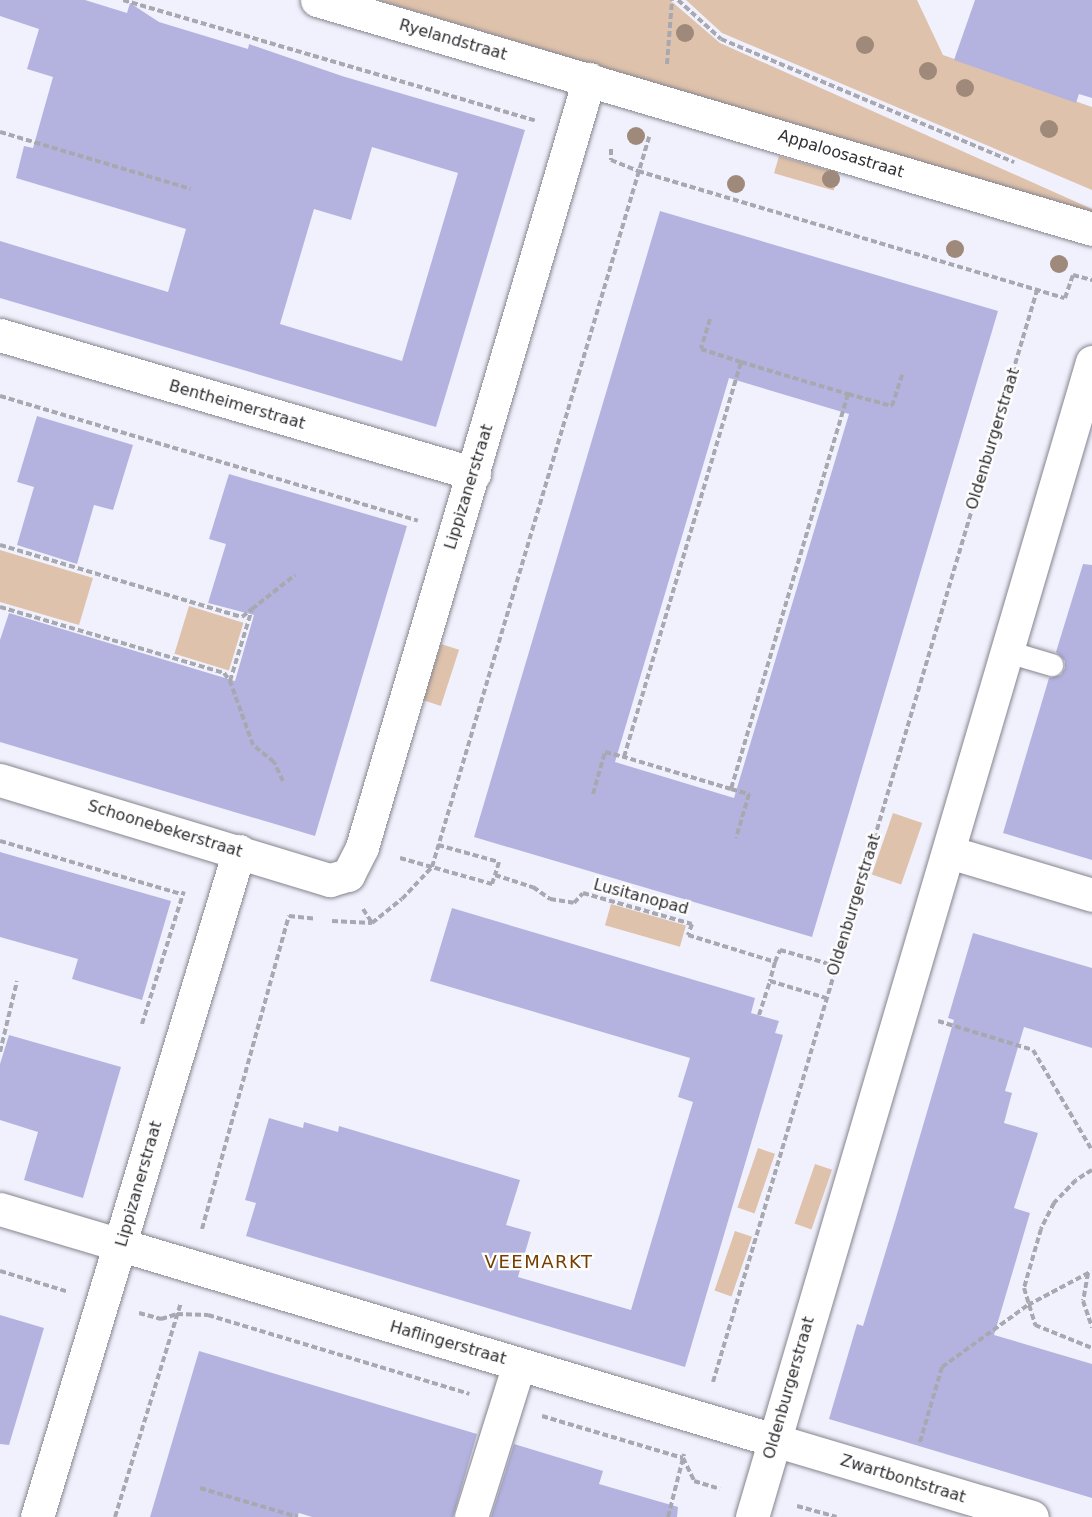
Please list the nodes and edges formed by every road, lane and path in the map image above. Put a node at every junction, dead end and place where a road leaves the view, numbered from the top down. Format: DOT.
graph roads {
  1 [pos="123,0"];
  2 [pos="317,0"];
  3 [pos="672,0"];
  4 [pos="678,0"];
  5 [pos="667,69"];
  6 [pos="585,94"];
  7 [pos="0,132"];
  8 [pos="1016,163"];
  9 [pos="191,189"];
  10 [pos="1092,229"];
  11 [pos="1092,280"];
  12 [pos="1037,290"];
  13 [pos="710,319"];
  14 [pos="0,335"];
  15 [pos="741,362"];
  16 [pos="1092,362"];
  17 [pos="902,375"];
  18 [pos="848,394"];
  19 [pos="0,396"];
  20 [pos="474,474"];
  21 [pos="418,520"];
  22 [pos="0,545"];
  23 [pos="295,575"];
  24 [pos="0,607"];
  25 [pos="252,609"];
  26 [pos="1008,652"];
  27 [pos="1052,665"];
  28 [pos="230,681"];
  29 [pos="624,757"];
  30 [pos="0,780"];
  31 [pos="283,781"];
  32 [pos="731,789"];
  33 [pos="593,794"];
  34 [pos="735,838"];
  35 [pos="0,841"];
  36 [pos="438,845"];
  37 [pos="362,847"];
  38 [pos="238,851"];
  39 [pos="949,852"];
  40 [pos="495,875"];
  41 [pos="330,880"];
  42 [pos="181,894"];
  43 [pos="1092,895"];
  44 [pos="776,962"];
  45 [pos="836,966"];
  46 [pos="17,981"];
  47 [pos="770,981"];
  48 [pos="826,998"];
  49 [pos="759,1015"];
  50 [pos="937,1020"];
  51 [pos="0,1052"];
  52 [pos="0,1057"];
  53 [pos="1092,1150"];
  54 [pos="1092,1170"];
  55 [pos="0,1209"];
  56 [pos="121,1245"];
  57 [pos="0,1271"];
  58 [pos="1090,1272"];
  59 [pos="104,1302"];
  60 [pos="1028,1305"];
  61 [pos="1092,1327"];
  62 [pos="1092,1348"];
  63 [pos="519,1364"];
  64 [pos="506,1405"];
  65 [pos="702,1419"];
  66 [pos="774,1440"];
  67 [pos="683,1458"];
  68 [pos="909,1480"];
  69 [pos="200,1488"];
  70 [pos="754,1509"];
  71 [pos="37,1517"];
  72 [pos="298,1517"];
  73 [pos="471,1517"];
  74 [pos="668,1517"];
  75 [pos="837,1517"];
  76 [pos="1032,1517"];
  1 -- 6 [label="path"];
  2 -- 6 [label="street, Ryelandstraat"];
  3 -- 5 [label="path"];
  4 -- 8 [label="path"];
  6 -- 10 [label="street, Appaloosastraat"];
  6 -- 12 [label="path"];
  6 -- 20 [label="street, Lippizanerstraat"];
  7 -- 9 [label="path"];
  11 -- 12 [label="path"];
  12 -- 45 [label="path, Oldenburgerstraat"];
  13 -- 15 [label="path"];
  14 -- 20 [label="street, Bentheimerstraat"];
  15 -- 18 [label="path"];
  15 -- 29 [label="path"];
  16 -- 26 [label="street, Oldenburgerstraat"];
  17 -- 18 [label="path"];
  18 -- 32 [label="path"];
  19 -- 21 [label="path"];
  20 -- 37 [label="street, Lippizanerstraat"];
  22 -- 25 [label="path"];
  23 -- 25 [label="path"];
  24 -- 28 [label="path"];
  25 -- 28 [label="path"];
  26 -- 27 [label="lane"];
  26 -- 39 [label="street, Oldenburgerstraat"];
  28 -- 31 [label="path"];
  29 -- 32 [label="path"];
  29 -- 33 [label="path"];
  30 -- 38 [label="street, Schoonebekerstraat"];
  32 -- 34 [label="path"];
  35 -- 42 [label="path"];
  36 -- 40 [label="path"];
  37 -- 40 [label="path, Lusitanopad"];
  37 -- 41 [label="street, Lippizanerstraat"];
  38 -- 41 [label="street, Schoonebekerstraat"];
  38 -- 56 [label="street, Lippizanerstraat"];
  39 -- 43 [label="street"];
  39 -- 66 [label="street, Oldenburgerstraat"];
  40 -- 44 [label="path, Lusitanopad"];
  44 -- 45 [label="path"];
  44 -- 47 [label="path"];
  45 -- 48 [label="path, Oldenburgerstraat"];
  46 -- 51 [label="path"];
  47 -- 48 [label="path"];
  47 -- 49 [label="path"];
  48 -- 65 [label="path, Oldenburgerstraat"];
  50 -- 53 [label="path"];
  51 -- 52 [label="path"];
  54 -- 60 [label="path"];
  55 -- 56 [label="street, Haflingerstraat"];
  56 -- 59 [label="street, Lippizanerstraat"];
  56 -- 63 [label="street, Haflingerstraat"];
  57 -- 59 [label="path"];
  58 -- 60 [label="path"];
  58 -- 61 [label="path"];
  59 -- 64 [label="path"];
  59 -- 71 [label="street, Lippizanerstraat"];
  60 -- 62 [label="path"];
  60 -- 68 [label="path"];
  63 -- 64 [label="street"];
  63 -- 65 [label="street, Haflingerstraat"];
  64 -- 67 [label="path"];
  64 -- 73 [label="street"];
  65 -- 66 [label="street, Haflingerstraat"];
  65 -- 67 [label="path, Oldenburgerstraat"];
  66 -- 68 [label="street, Zwartbontstraat"];
  66 -- 70 [label="street, Oldenburgerstraat"];
  67 -- 70 [label="path"];
  67 -- 74 [label="path, Oldenburgerstraat"];
  68 -- 76 [label="street, Zwartbontstraat"];
  69 -- 72 [label="path"];
  70 -- 75 [label="path"];
}
